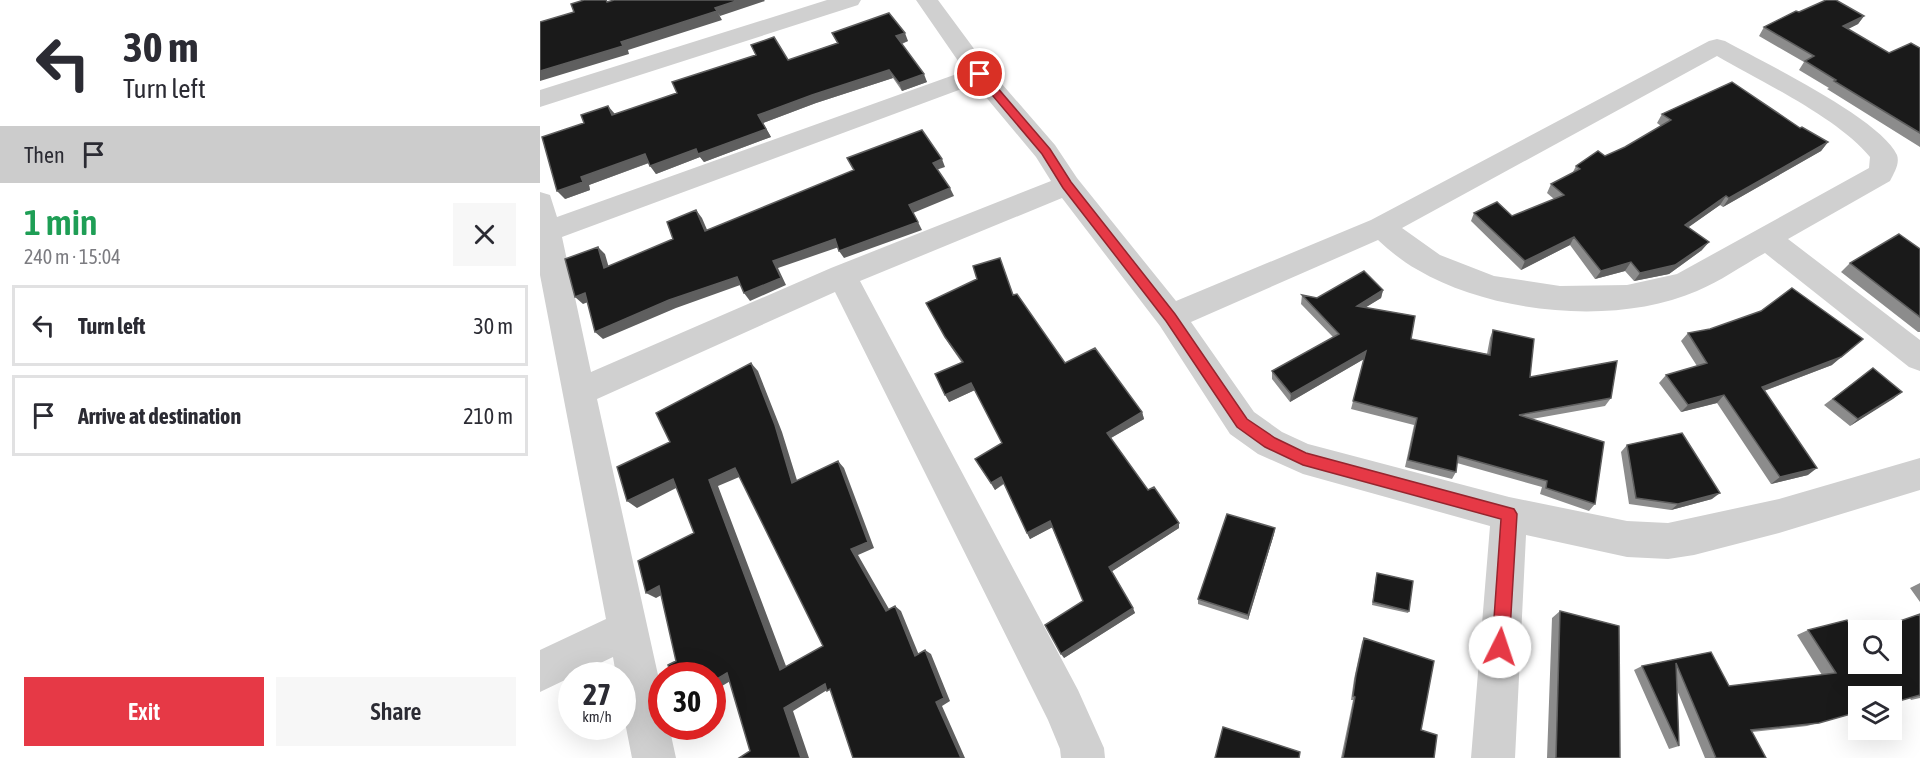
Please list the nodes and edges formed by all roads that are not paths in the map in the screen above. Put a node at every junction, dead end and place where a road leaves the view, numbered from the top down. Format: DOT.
graph roads {
  1 [pos="850,0"];
  2 [pos="927,0"];
  3 [pos="980,74"];
  4 [pos="540,99"];
  5 [pos="1067,185"];
  6 [pos="543,217"];
  7 [pos="1381,227"];
  8 [pos="1765,237"];
  9 [pos="842,276"];
  10 [pos="1171,317"];
  11 [pos="1920,358"];
  12 [pos="579,392"];
  13 [pos="1920,474"];
  14 [pos="1509,514"];
  15 [pos="628,629"];
  16 [pos="540,671"];
  17 [pos="654,758"];
  18 [pos="1083,758"];
  19 [pos="1493,758"];
  1 -- 4 [label="street"];
  2 -- 3 [label="street"];
  3 -- 5 [label="street"];
  3 -- 6 [label="street"];
  5 -- 9 [label="street"];
  5 -- 10 [label="street"];
  6 -- 12 [label="street"];
  7 -- 8 [label="street"];
  7 -- 8 [label="street"];
  7 -- 10 [label="street"];
  8 -- 11 [label="street"];
  9 -- 12 [label="street"];
  9 -- 18 [label="street"];
  10 -- 14 [label="street"];
  12 -- 15 [label="street"];
  13 -- 14 [label="street"];
  14 -- 19 [label="street"];
  15 -- 16 [label="street"];
  15 -- 17 [label="street"];
}
